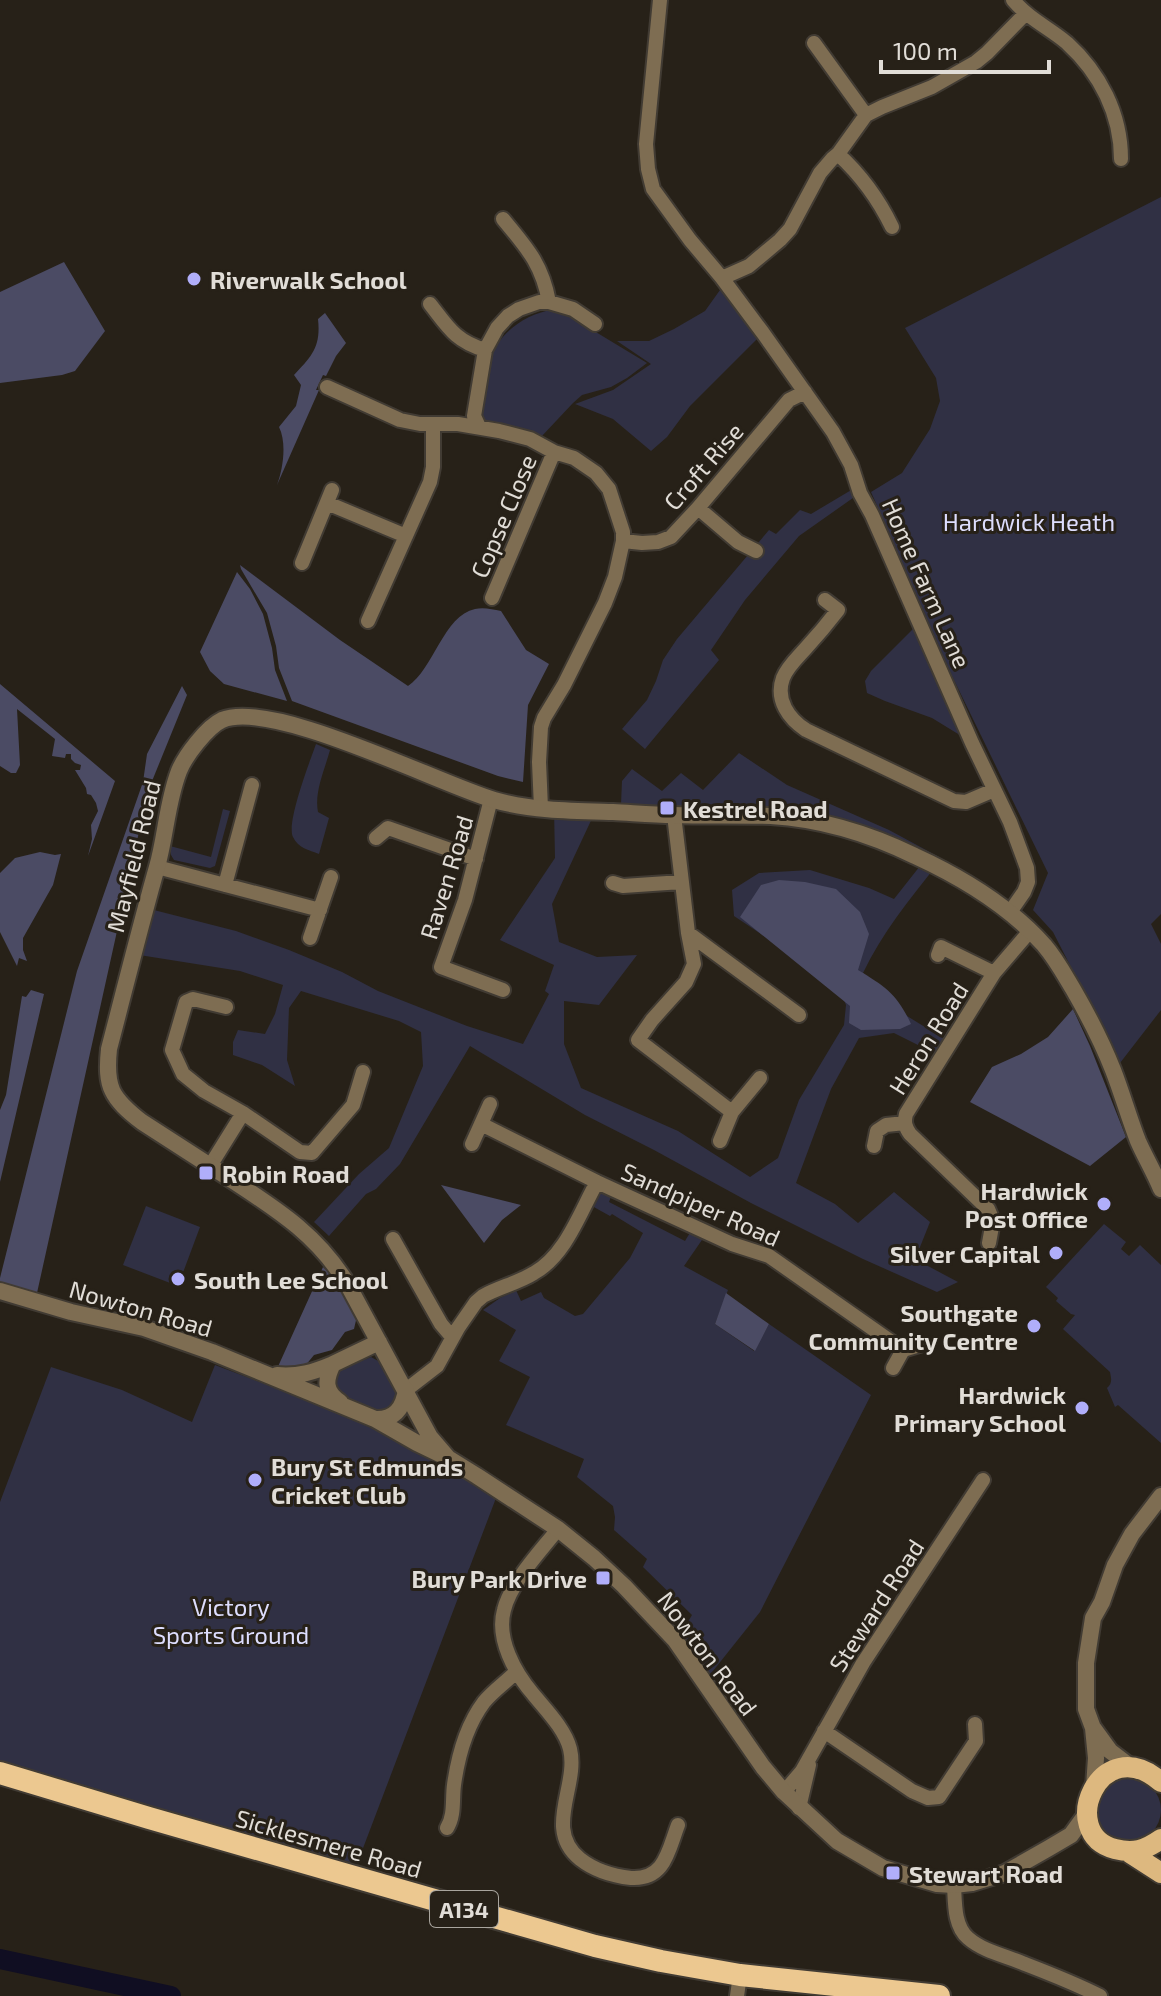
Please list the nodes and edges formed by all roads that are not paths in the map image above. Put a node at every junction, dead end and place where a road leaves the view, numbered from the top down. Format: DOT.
graph roads {
  1 [pos="660,0"];
  2 [pos="1013,0"];
  3 [pos="1025,14"];
  4 [pos="814,43"];
  5 [pos="866,115"];
  6 [pos="838,154"];
  7 [pos="1121,159"];
  8 [pos="503,219"];
  9 [pos="892,227"];
  10 [pos="722,278"];
  11 [pos="549,302"];
  12 [pos="430,304"];
  13 [pos="595,324"];
  14 [pos="485,350"];
  15 [pos="327,387"];
  16 [pos="805,392"];
  17 [pos="433,425"];
  18 [pos="479,427"];
  19 [pos="554,452"];
  20 [pos="698,508"];
  21 [pos="406,536"];
  22 [pos="623,541"];
  23 [pos="756,551"];
  24 [pos="302,563"];
  25 [pos="492,598"];
  26 [pos="825,600"];
  27 [pos="368,621"];
  28 [pos="252,785"];
  29 [pos="994,790"];
  30 [pos="491,799"];
  31 [pos="541,808"];
  32 [pos="674,815"];
  33 [pos="376,838"];
  34 [pos="476,859"];
  35 [pos="157,867"];
  36 [pos="331,877"];
  37 [pos="682,882"];
  38 [pos="613,883"];
  39 [pos="225,885"];
  40 [pos="320,910"];
  41 [pos="1010,912"];
  42 [pos="1030,931"];
  43 [pos="688,933"];
  44 [pos="310,938"];
  45 [pos="938,955"];
  46 [pos="994,973"];
  47 [pos="503,990"];
  48 [pos="226,1007"];
  49 [pos="799,1015"];
  50 [pos="363,1072"];
  51 [pos="760,1078"];
  52 [pos="490,1104"];
  53 [pos="732,1112"];
  54 [pos="243,1113"];
  55 [pos="905,1123"];
  56 [pos="481,1124"];
  57 [pos="720,1141"];
  58 [pos="472,1144"];
  59 [pos="874,1146"];
  60 [pos="210,1166"];
  61 [pos="597,1182"];
  62 [pos="1161,1189"];
  63 [pos="393,1239"];
  64 [pos="989,1243"];
  65 [pos="0,1291"];
  66 [pos="452,1337"];
  67 [pos="379,1342"];
  68 [pos="923,1344"];
  69 [pos="903,1350"];
  70 [pos="333,1364"];
  71 [pos="893,1368"];
  72 [pos="268,1374"];
  73 [pos="406,1390"];
  74 [pos="348,1407"];
  75 [pos="375,1419"];
  76 [pos="448,1458"];
  77 [pos="983,1480"];
  78 [pos="1161,1496"];
  79 [pos="558,1529"];
  80 [pos="516,1672"];
  81 [pos="975,1724"];
  82 [pos="1093,1728"];
  83 [pos="824,1731"];
  84 [pos="811,1757"];
  85 [pos="0,1773"];
  86 [pos="1150,1773"];
  87 [pos="1094,1787"];
  88 [pos="784,1792"];
  89 [pos="799,1808"];
  90 [pos="1087,1813"];
  91 [pos="447,1828"];
  92 [pos="671,1832"];
  93 [pos="1161,1839"];
  94 [pos="1109,1847"];
  95 [pos="1049,1848"];
  96 [pos="1130,1853"];
  97 [pos="1161,1873"];
  98 [pos="954,1885"];
  99 [pos="739,1986"];
  100 [pos="881,1994"];
  101 [pos="939,1996"];
  102 [pos="1100,1996"];
  1 -- 10 [label="street, Home Farm Lane"];
  2 -- 3 [label="street"];
  3 -- 5 [label="street"];
  3 -- 7 [label="street"];
  4 -- 5 [label="street"];
  5 -- 6 [label="street"];
  6 -- 9 [label="street"];
  6 -- 10 [label="street"];
  8 -- 11 [label="street"];
  10 -- 16 [label="street, Home Farm Lane"];
  11 -- 13 [label="street"];
  11 -- 14 [label="street"];
  12 -- 14 [label="street"];
  14 -- 18 [label="street"];
  15 -- 17 [label="street"];
  16 -- 20 [label="street, Croft Rise"];
  16 -- 29 [label="street, Home Farm Lane"];
  17 -- 18 [label="street"];
  17 -- 21 [label="street"];
  18 -- 19 [label="street"];
  19 -- 22 [label="street"];
  19 -- 25 [label="street, Copse Close"];
  20 -- 22 [label="street, Croft Rise"];
  20 -- 23 [label="street"];
  21 -- 24 [label="street"];
  21 -- 27 [label="street"];
  22 -- 31 [label="street"];
  26 -- 29 [label="street"];
  28 -- 39 [label="street"];
  29 -- 41 [label="street, Home Farm Lane"];
  30 -- 31 [label="street, Mayfield Road"];
  30 -- 34 [label="street, Raven Road"];
  30 -- 35 [label="street, Mayfield Road"];
  31 -- 32 [label="street, Mayfield Road"];
  32 -- 37 [label="street"];
  32 -- 41 [label="street, Mayfield Road"];
  33 -- 34 [label="street"];
  34 -- 47 [label="street, Raven Road"];
  35 -- 39 [label="street"];
  35 -- 60 [label="street, Mayfield Road"];
  36 -- 40 [label="street"];
  37 -- 38 [label="street"];
  37 -- 43 [label="street"];
  39 -- 40 [label="street"];
  40 -- 44 [label="street"];
  41 -- 42 [label="street"];
  42 -- 46 [label="street, Heron Road"];
  42 -- 62 [label="street"];
  43 -- 49 [label="street"];
  43 -- 53 [label="street"];
  45 -- 46 [label="street"];
  46 -- 55 [label="street, Heron Road"];
  48 -- 54 [label="street"];
  50 -- 54 [label="street"];
  51 -- 53 [label="street"];
  52 -- 56 [label="street"];
  53 -- 57 [label="street"];
  54 -- 60 [label="street"];
  55 -- 59 [label="street"];
  55 -- 64 [label="street, Heron Road"];
  56 -- 58 [label="street"];
  56 -- 61 [label="street, Sandpiper Road"];
  60 -- 67 [label="street, Mayfield Road"];
  61 -- 66 [label="street, Sandpiper Road"];
  61 -- 69 [label="street, Sandpiper Road"];
  63 -- 66 [label="street"];
  65 -- 72 [label="street, Nowton Road"];
  66 -- 73 [label="street, Sandpiper Road"];
  67 -- 70 [label="street, Nowton Road"];
  67 -- 73 [label="street, Mayfield Road"];
  68 -- 69 [label="street"];
  69 -- 71 [label="street"];
  70 -- 72 [label="street, Nowton Road"];
  70 -- 74 [label="street"];
  72 -- 74 [label="street, Nowton Road"];
  73 -- 75 [label="street"];
  73 -- 76 [label="street, Mayfield Road"];
  74 -- 75 [label="street, Nowton Road"];
  75 -- 76 [label="street, Nowton Road"];
  76 -- 79 [label="street, Nowton Road"];
  77 -- 83 [label="street, Steward Road"];
  78 -- 82 [label="street"];
  79 -- 80 [label="street"];
  79 -- 88 [label="street, Nowton Road"];
  80 -- 91 [label="street"];
  80 -- 92 [label="street"];
  81 -- 83 [label="street"];
  82 -- 86 [label="street"];
  82 -- 87 [label="street"];
  83 -- 84 [label="street, Steward Road"];
  84 -- 88 [label="street, Steward Road"];
  84 -- 89 [label="street, Steward Road"];
  85 -- 99 [label="highway, Sicklesmere Road / A134"];
  86 -- 87 [label="main road"];
  87 -- 90 [label="main road"];
  88 -- 89 [label="street, Nowton Road"];
  89 -- 98 [label="street, Nowton Road"];
  90 -- 94 [label="main road"];
  90 -- 95 [label="street, Nowton Road"];
  93 -- 96 [label="main road"];
  94 -- 95 [label="street, Nowton Road"];
  94 -- 96 [label="main road"];
  95 -- 98 [label="street, Nowton Road"];
  96 -- 97 [label="main road"];
  98 -- 102 [label="street"];
  99 -- 100 [label="highway, Sicklesmere Road / A134"];
  100 -- 101 [label="highway, Sicklesmere Road / A134"];
}
